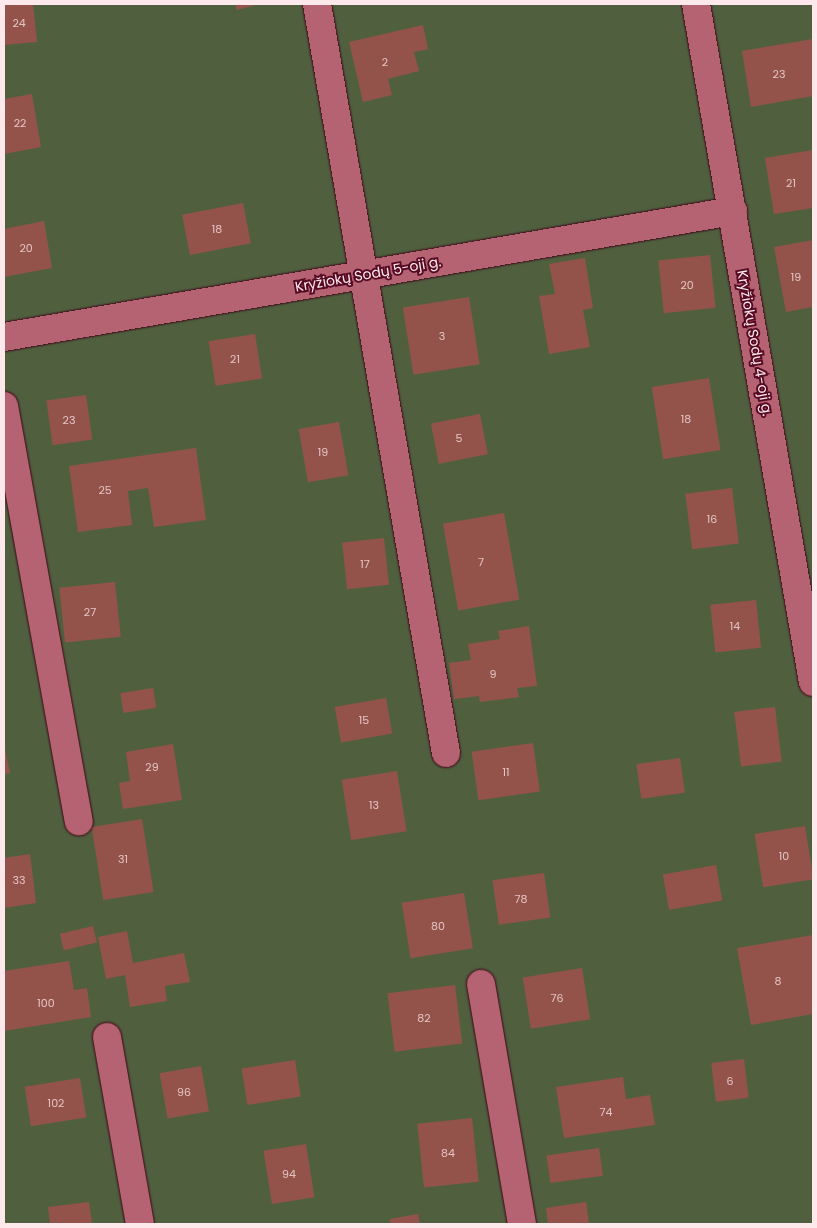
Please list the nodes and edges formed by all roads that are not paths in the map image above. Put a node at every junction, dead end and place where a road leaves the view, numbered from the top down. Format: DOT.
graph roads {
  1 [pos="317,4"];
  2 [pos="696,4"];
  3 [pos="733,211"];
  4 [pos="365,274"];
  5 [pos="4,337"];
  6 [pos="4,406"];
  7 [pos="813,682"];
  8 [pos="446,753"];
  9 [pos="79,821"];
  10 [pos="481,984"];
  11 [pos="107,1037"];
  12 [pos="140,1224"];
  13 [pos="522,1224"];
  1 -- 4 [label="street"];
  2 -- 3 [label="street, Kryžiokų Sodų 4-oji g."];
  3 -- 4 [label="street, Kryžiokų Sodų 5-oji g."];
  3 -- 7 [label="street, Kryžiokų Sodų 4-oji g."];
  4 -- 5 [label="street, Kryžiokų Sodų 5-oji g."];
  4 -- 8 [label="street"];
  6 -- 9 [label="street"];
  10 -- 13 [label="street"];
  11 -- 12 [label="street"];
}
